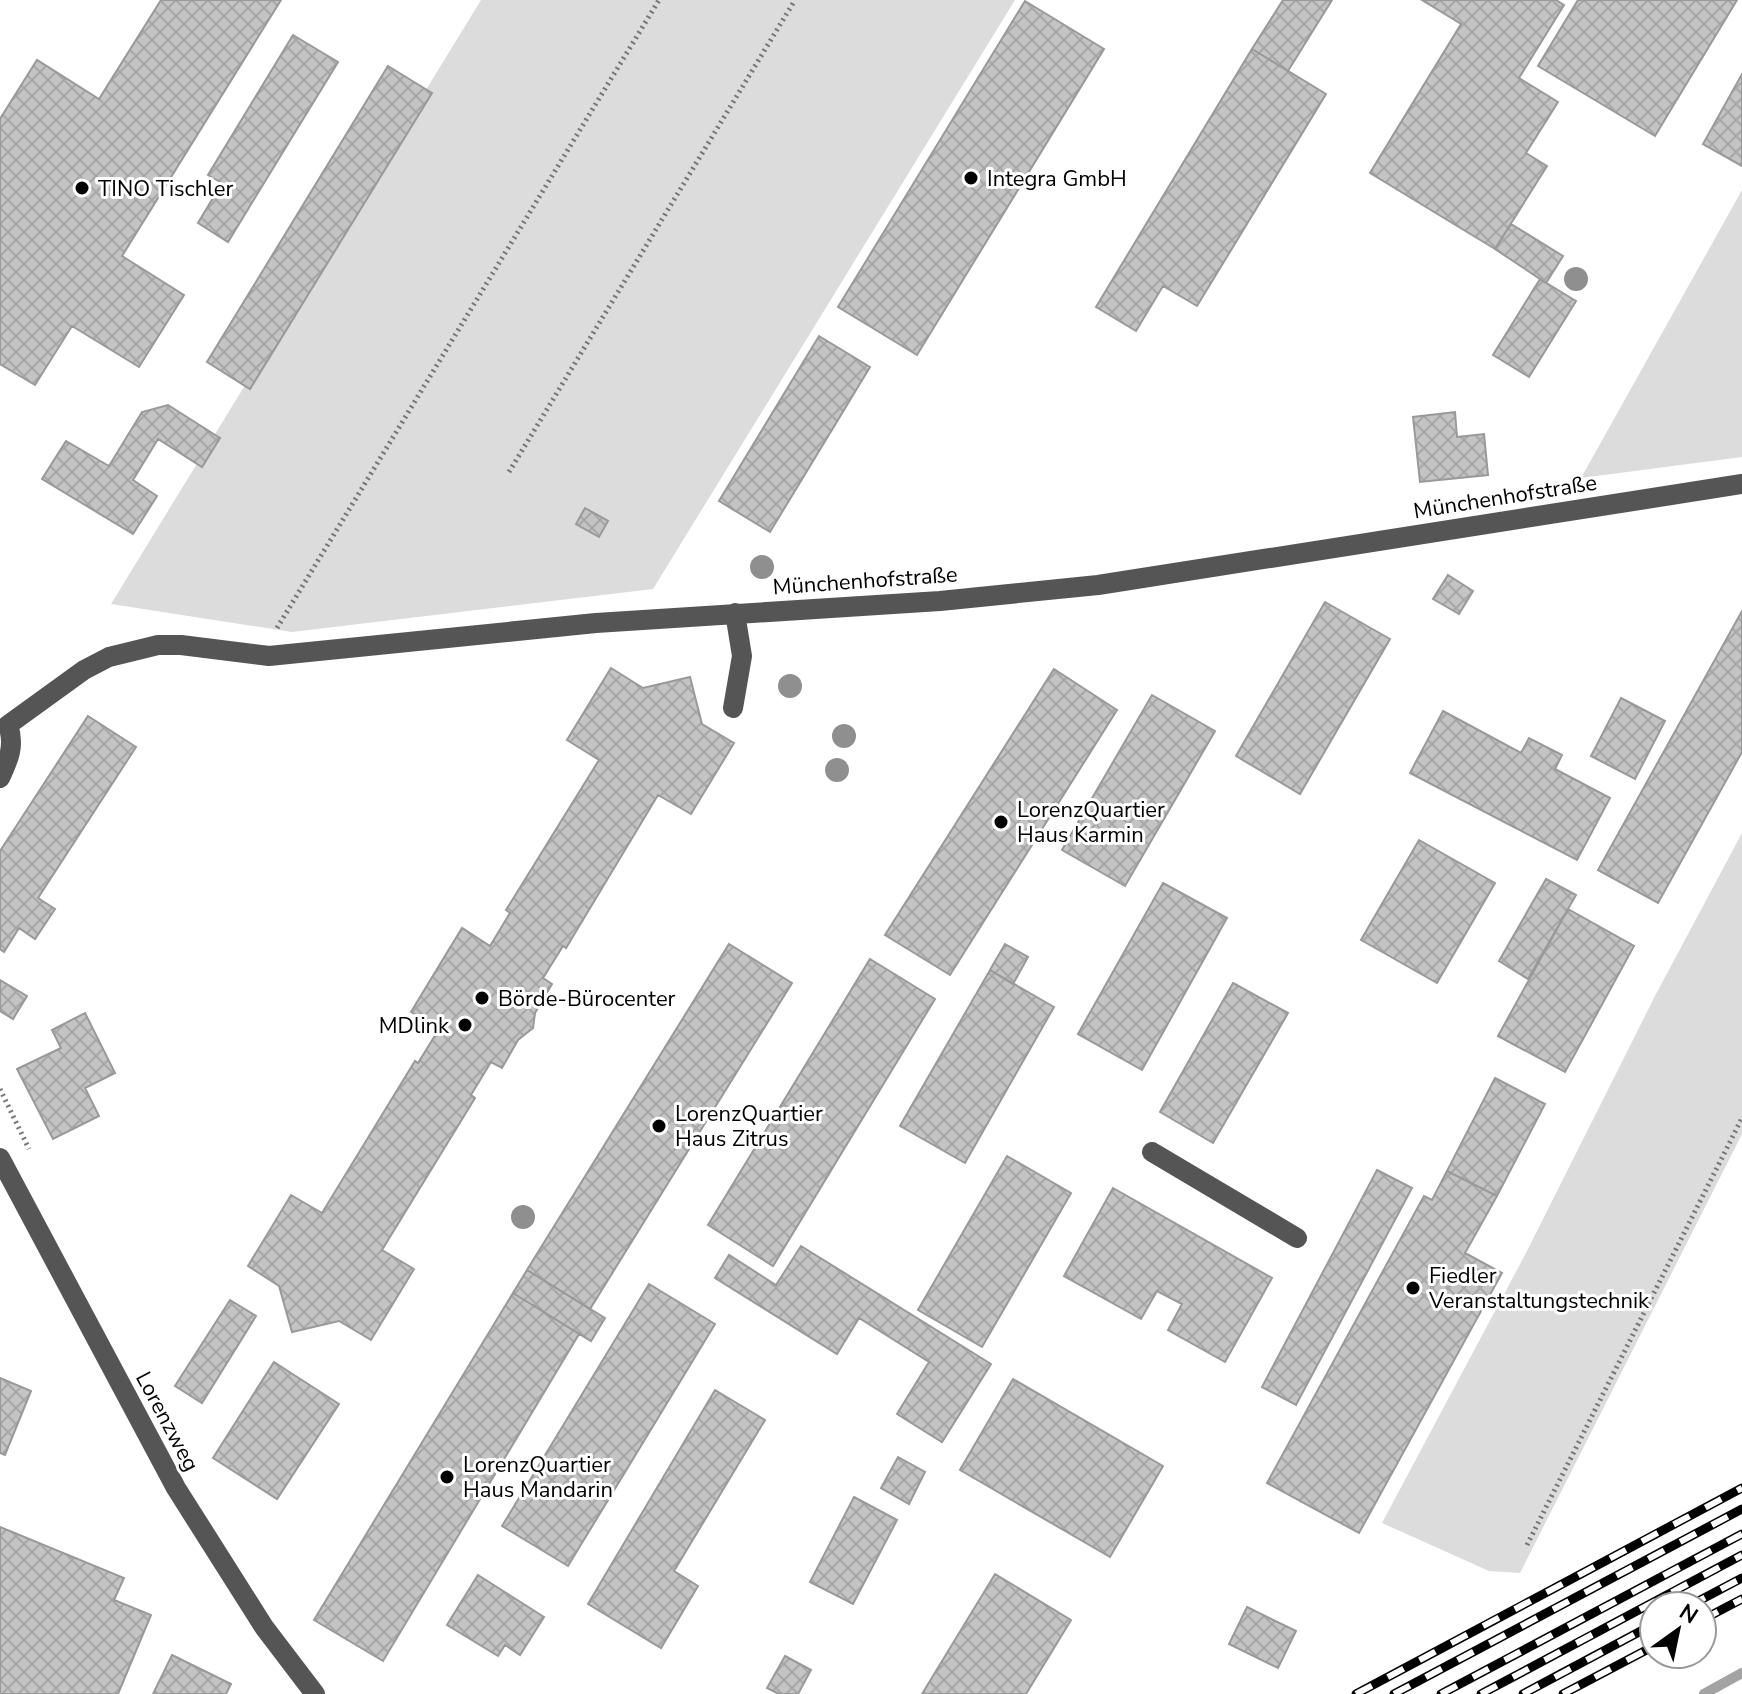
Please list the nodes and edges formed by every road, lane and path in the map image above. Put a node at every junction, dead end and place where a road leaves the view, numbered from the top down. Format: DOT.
graph roads {
  1 [pos="659,0"];
  2 [pos="795,0"];
  3 [pos="509,472"];
  4 [pos="1742,484"];
  5 [pos="735,613"];
  6 [pos="261,655"];
  7 [pos="733,708"];
  8 [pos="4,719"];
  9 [pos="0,778"];
  10 [pos="1742,1118"];
  11 [pos="1152,1152"];
  12 [pos="0,1158"];
  13 [pos="1297,1238"];
  14 [pos="1527,1545"];
  15 [pos="315,1694"];
  1 -- 6 [label="path"];
  2 -- 3 [label="path"];
  4 -- 5 [label="street, Münchenhofstraße"];
  5 -- 6 [label="street, Münchenhofstraße"];
  5 -- 7 [label="street"];
  6 -- 8 [label="street, Münchenhofstraße"];
  8 -- 9 [label="street, Münchenhofstraße"];
  10 -- 14 [label="path"];
  11 -- 13 [label="street"];
  12 -- 15 [label="street, Lorenzweg"];
}
